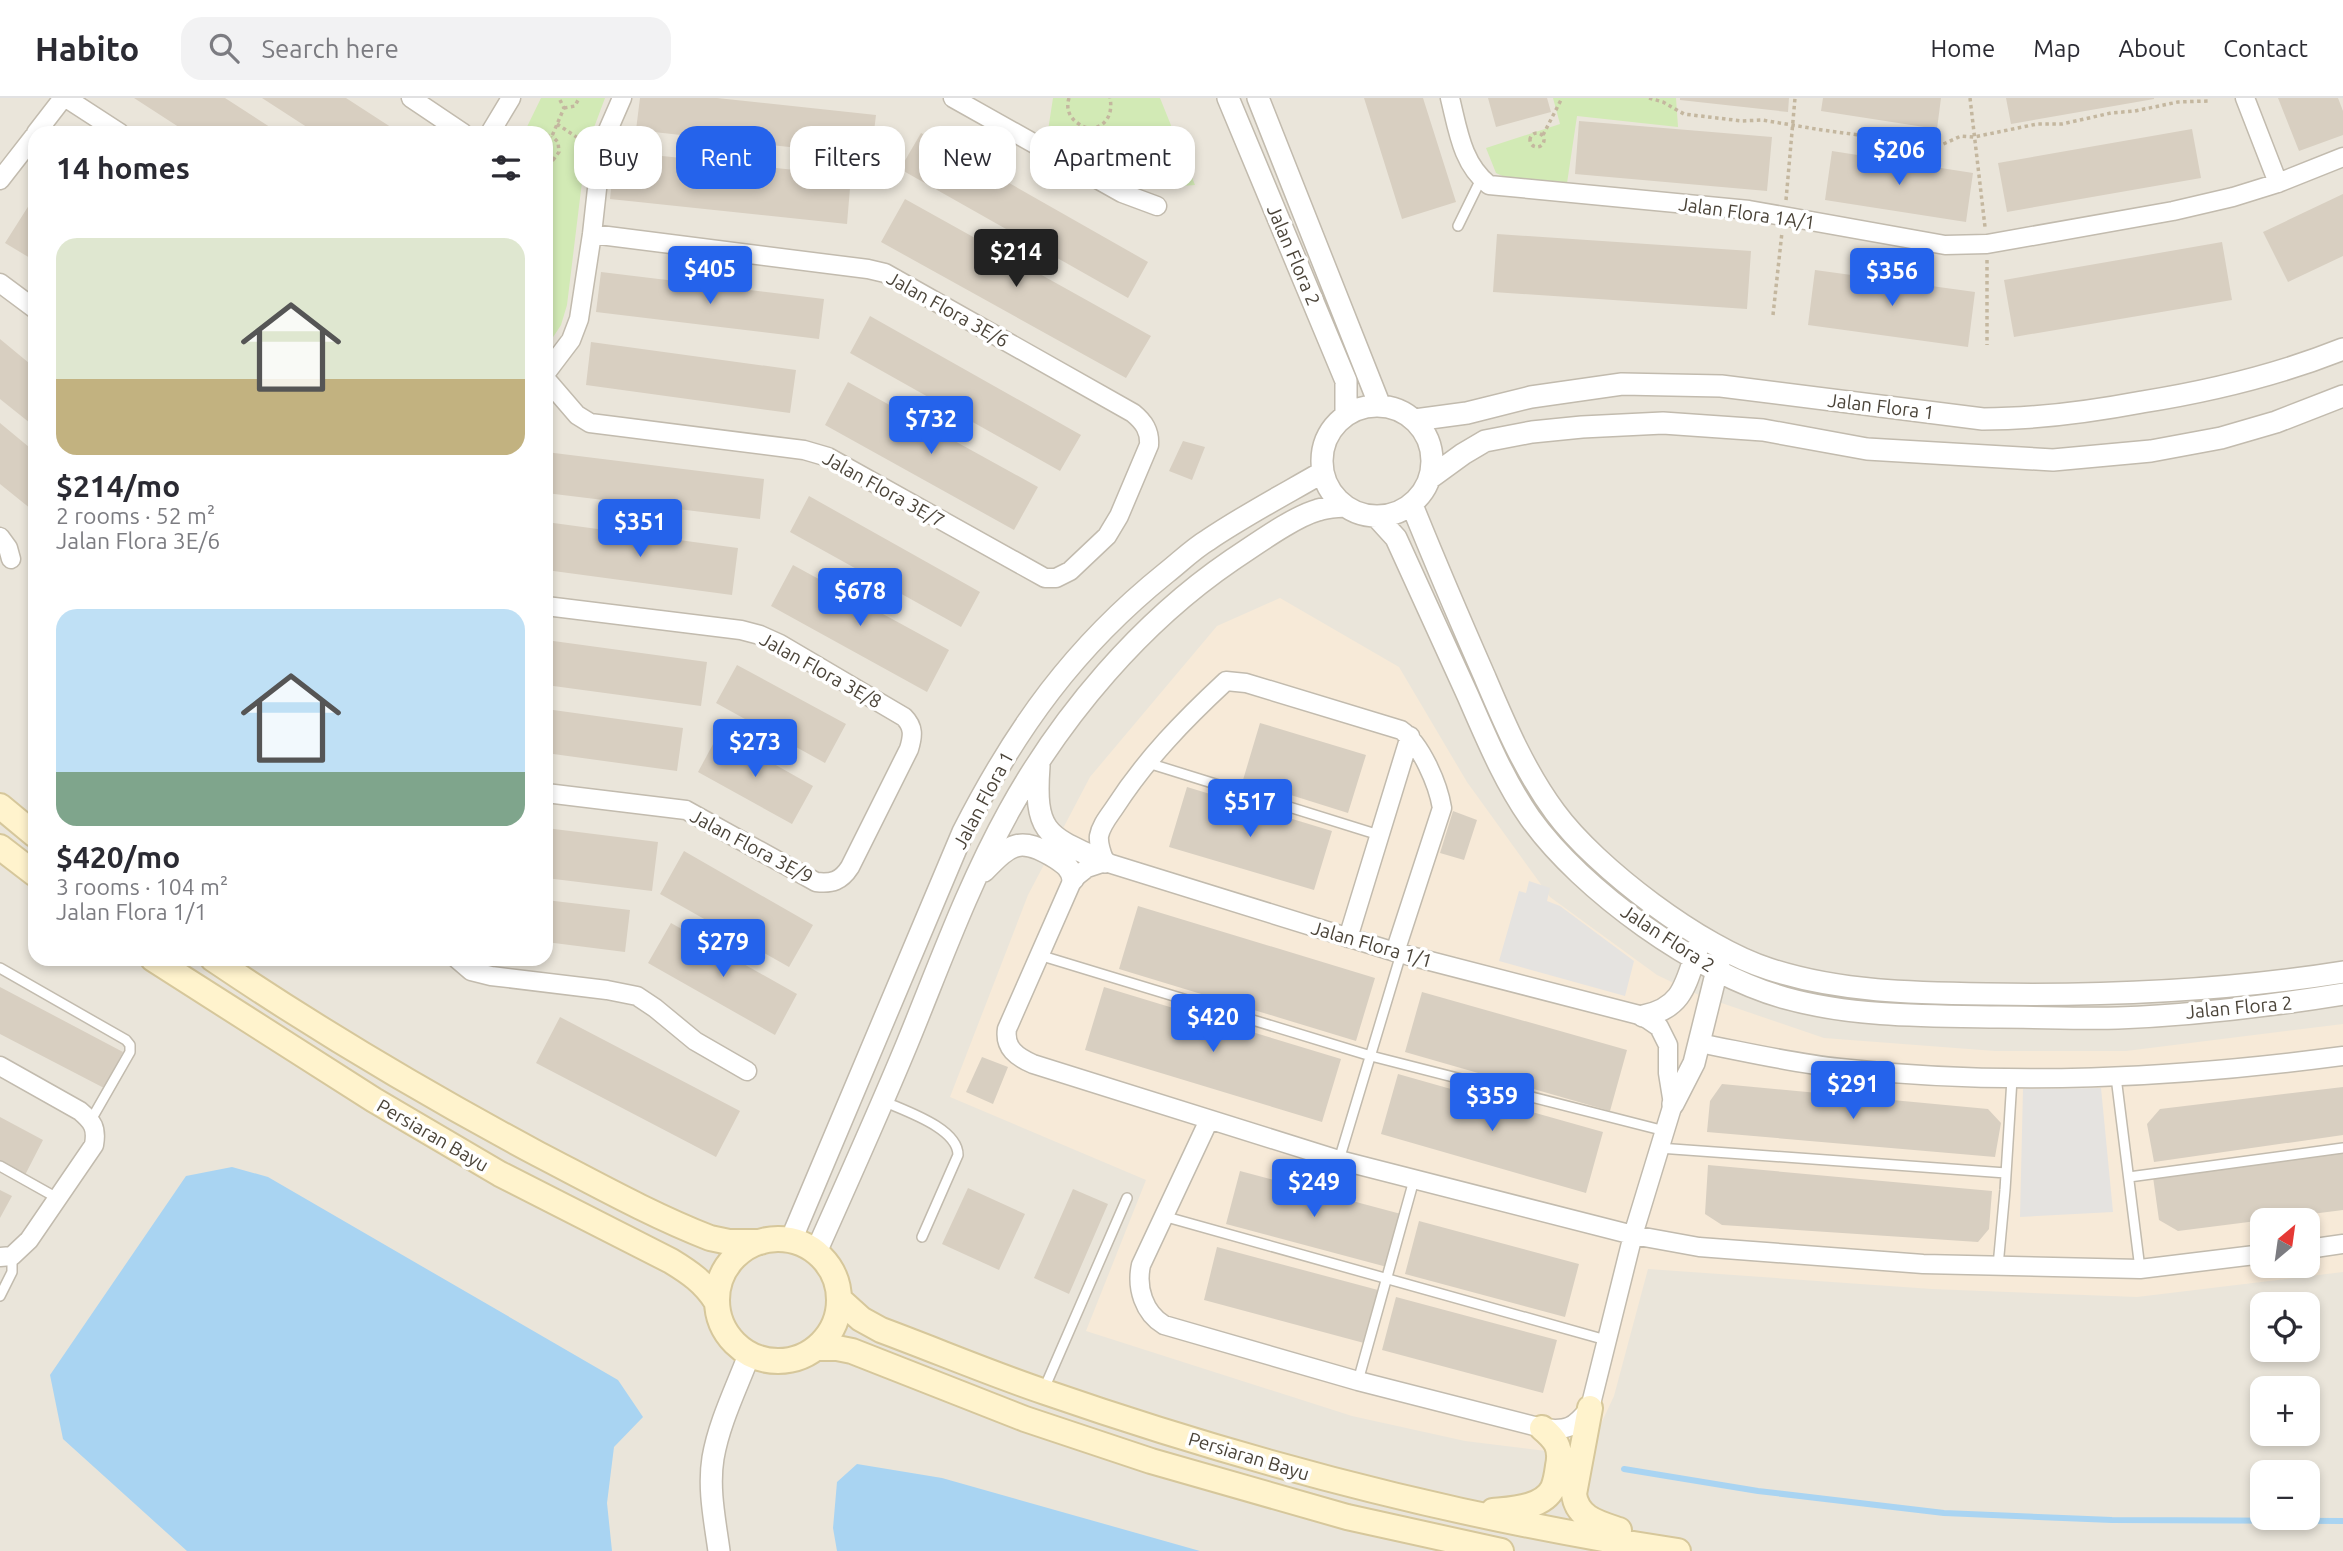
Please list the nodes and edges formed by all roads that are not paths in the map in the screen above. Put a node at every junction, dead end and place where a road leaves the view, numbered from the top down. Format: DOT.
graph roads {
  1 [pos="64,98"];
  2 [pos="411,98"];
  3 [pos="511,98"];
  4 [pos="622,98"];
  5 [pos="953,98"];
  6 [pos="1228,98"];
  7 [pos="1258,98"];
  8 [pos="1450,98"];
  9 [pos="2245,98"];
  10 [pos="42,126"];
  11 [pos="109,126"];
  12 [pos="453,126"];
  13 [pos="494,126"];
  14 [pos="28,144"];
  15 [pos="2343,157"];
  16 [pos="1481,179"];
  17 [pos="0,180"];
  18 [pos="2278,183"];
  19 [pos="1157,206"];
  20 [pos="1458,226"];
  21 [pos="592,234"];
  22 [pos="0,283"];
  23 [pos="28,304"];
  24 [pos="2343,349"];
  25 [pos="553,364"];
  26 [pos="553,387"];
  27 [pos="2343,396"];
  28 [pos="1380,406"];
  29 [pos="1346,415"];
  30 [pos="1415,420"];
  31 [pos="1323,472"];
  32 [pos="1430,478"];
  33 [pos="1412,505"];
  34 [pos="1345,506"];
  35 [pos="1119,516"];
  36 [pos="1376,516"];
  37 [pos="0,537"];
  38 [pos="11,559"];
  39 [pos="553,607"];
  40 [pos="1410,736"];
  41 [pos="1039,761"];
  42 [pos="1146,763"];
  43 [pos="553,794"];
  44 [pos="0,806"];
  45 [pos="876,812"];
  46 [pos="28,829"];
  47 [pos="1379,835"];
  48 [pos="0,846"];
  49 [pos="1105,862"];
  50 [pos="28,868"];
  51 [pos="1073,878"];
  52 [pos="975,880"];
  53 [pos="1702,937"];
  54 [pos="1348,938"];
  55 [pos="1723,949"];
  56 [pos="1398,953"];
  57 [pos="1039,956"];
  58 [pos="1694,960"];
  59 [pos="164,966"];
  60 [pos="224,966"];
  61 [pos="465,966"];
  62 [pos="0,968"];
  63 [pos="1716,970"];
  64 [pos="2343,972"];
  65 [pos="2343,994"];
  66 [pos="1643,1016"];
  67 [pos="1699,1043"];
  68 [pos="1371,1056"];
  69 [pos="2343,1056"];
  70 [pos="0,1066"];
  71 [pos="747,1071"];
  72 [pos="2116,1077"];
  73 [pos="2012,1079"];
  74 [pos="883,1101"];
  75 [pos="1673,1104"];
  76 [pos="1209,1120"];
  77 [pos="93,1127"];
  78 [pos="1665,1131"];
  79 [pos="1659,1148"];
  80 [pos="2343,1148"];
  81 [pos="1339,1160"];
  82 [pos="0,1166"];
  83 [pos="2006,1173"];
  84 [pos="2129,1177"];
  85 [pos="1414,1180"];
  86 [pos="1127,1198"];
  87 [pos="59,1199"];
  88 [pos="1164,1216"];
  89 [pos="1633,1234"];
  90 [pos="922,1237"];
  91 [pos="790,1240"];
  92 [pos="760,1242"];
  93 [pos="2343,1244"];
  94 [pos="2320,1247"];
  95 [pos="816,1252"];
  96 [pos="6,1256"];
  97 [pos="2250,1256"];
  98 [pos="1998,1266"];
  99 [pos="2140,1269"];
  100 [pos="1387,1278"];
  101 [pos="0,1296"];
  102 [pos="840,1300"];
  103 [pos="716,1301"];
  104 [pos="1606,1340"];
  105 [pos="818,1348"];
  106 [pos="749,1355"];
  107 [pos="1358,1381"];
  108 [pos="1043,1392"];
  109 [pos="1590,1408"];
  110 [pos="1542,1428"];
  111 [pos="1475,1514"];
  112 [pos="1673,1550"];
  113 [pos="719,1551"];
  114 [pos="1501,1551"];
  1 -- 10 [label="street"];
  1 -- 11 [label="street"];
  2 -- 12 [label="street"];
  3 -- 13 [label="street"];
  4 -- 21 [label="street"];
  5 -- 19 [label="street"];
  6 -- 29 [label="street, Jalan Flora 2"];
  7 -- 28 [label="street, Jalan Flora 2"];
  8 -- 16 [label="street"];
  9 -- 18 [label="street"];
  14 -- 17 [label="street"];
  15 -- 18 [label="street, Jalan Flora 1A/1"];
  16 -- 18 [label="street, Jalan Flora 1A/1"];
  16 -- 20 [label="lane"];
  21 -- 25 [label="street"];
  21 -- 35 [label="street, Jalan Flora 3E/6"];
  22 -- 23 [label="street"];
  24 -- 30 [label="street, Jalan Flora 1"];
  26 -- 35 [label="street, Jalan Flora 3E/7"];
  27 -- 32 [label="street"];
  28 -- 29 [label="street"];
  28 -- 30 [label="street"];
  29 -- 31 [label="street"];
  30 -- 32 [label="street"];
  31 -- 34 [label="street"];
  31 -- 91 [label="street, Jalan Flora 1"];
  32 -- 33 [label="street"];
  33 -- 36 [label="street"];
  33 -- 53 [label="street, Jalan Flora 2"];
  34 -- 36 [label="street, Jalan Flora 1"];
  34 -- 41 [label="street, Jalan Flora 1"];
  36 -- 58 [label="street, Jalan Flora 2"];
  37 -- 38 [label="street"];
  39 -- 45 [label="street, Jalan Flora 3E/8"];
  40 -- 42 [label="street"];
  40 -- 47 [label="street"];
  40 -- 56 [label="street"];
  41 -- 49 [label="street"];
  41 -- 52 [label="street, Jalan Flora 1"];
  42 -- 47 [label="lane"];
  42 -- 49 [label="street"];
  43 -- 45 [label="street, Jalan Flora 3E/9"];
  44 -- 46 [label="main road"];
  47 -- 54 [label="street"];
  48 -- 50 [label="main road"];
  49 -- 51 [label="street"];
  49 -- 54 [label="street, Jalan Flora 1/1"];
  51 -- 52 [label="street"];
  51 -- 57 [label="street"];
  52 -- 74 [label="street, Jalan Flora 1"];
  53 -- 55 [label="street, Jalan Flora 2"];
  53 -- 58 [label="street"];
  54 -- 56 [label="street, Jalan Flora 1/1"];
  55 -- 63 [label="street"];
  55 -- 64 [label="street, Jalan Flora 2"];
  56 -- 66 [label="street, Jalan Flora 1/1"];
  56 -- 68 [label="lane"];
  57 -- 68 [label="lane"];
  57 -- 76 [label="street"];
  58 -- 63 [label="street, Jalan Flora 2"];
  58 -- 66 [label="street"];
  59 -- 103 [label="main road, Persiaran Bayu"];
  60 -- 92 [label="main road, Persiaran Bayu"];
  61 -- 71 [label="street"];
  62 -- 77 [label="lane"];
  63 -- 65 [label="street, Jalan Flora 2"];
  63 -- 67 [label="street"];
  66 -- 75 [label="street"];
  67 -- 73 [label="street"];
  67 -- 75 [label="street"];
  68 -- 78 [label="lane"];
  68 -- 81 [label="lane"];
  69 -- 72 [label="street"];
  70 -- 77 [label="street"];
  72 -- 73 [label="street"];
  72 -- 84 [label="lane"];
  73 -- 83 [label="lane"];
  74 -- 90 [label="lane"];
  74 -- 95 [label="street, Jalan Flora 1"];
  75 -- 78 [label="street"];
  76 -- 81 [label="street"];
  76 -- 88 [label="street"];
  77 -- 87 [label="street"];
  78 -- 79 [label="street"];
  79 -- 83 [label="lane"];
  79 -- 89 [label="street"];
  80 -- 84 [label="lane"];
  81 -- 85 [label="street"];
  82 -- 87 [label="lane"];
  83 -- 98 [label="lane"];
  84 -- 99 [label="lane"];
  85 -- 89 [label="street"];
  85 -- 100 [label="lane"];
  86 -- 108 [label="lane"];
  87 -- 96 [label="street"];
  88 -- 100 [label="lane"];
  88 -- 107 [label="street"];
  89 -- 98 [label="street"];
  89 -- 104 [label="street"];
  91 -- 92 [label="main road, Persiaran Bayu"];
  91 -- 95 [label="main road, Persiaran Bayu"];
  92 -- 103 [label="main road, Persiaran Bayu"];
  93 -- 94 [label="street"];
  95 -- 102 [label="main road, Persiaran Bayu"];
  96 -- 101 [label="lane"];
  97 -- 99 [label="street"];
  98 -- 99 [label="street"];
  100 -- 104 [label="lane"];
  100 -- 107 [label="lane"];
  102 -- 105 [label="main road"];
  102 -- 108 [label="main road, Persiaran Bayu"];
  103 -- 106 [label="main road, Persiaran Bayu"];
  104 -- 109 [label="street"];
  105 -- 106 [label="main road, Persiaran Bayu"];
  105 -- 114 [label="main road, Persiaran Bayu"];
  106 -- 113 [label="street"];
  107 -- 110 [label="street"];
  108 -- 111 [label="main road, Persiaran Bayu"];
  109 -- 110 [label="street"];
  109 -- 112 [label="main road"];
  110 -- 111 [label="main road"];
  111 -- 112 [label="main road, Persiaran Bayu"];
}
